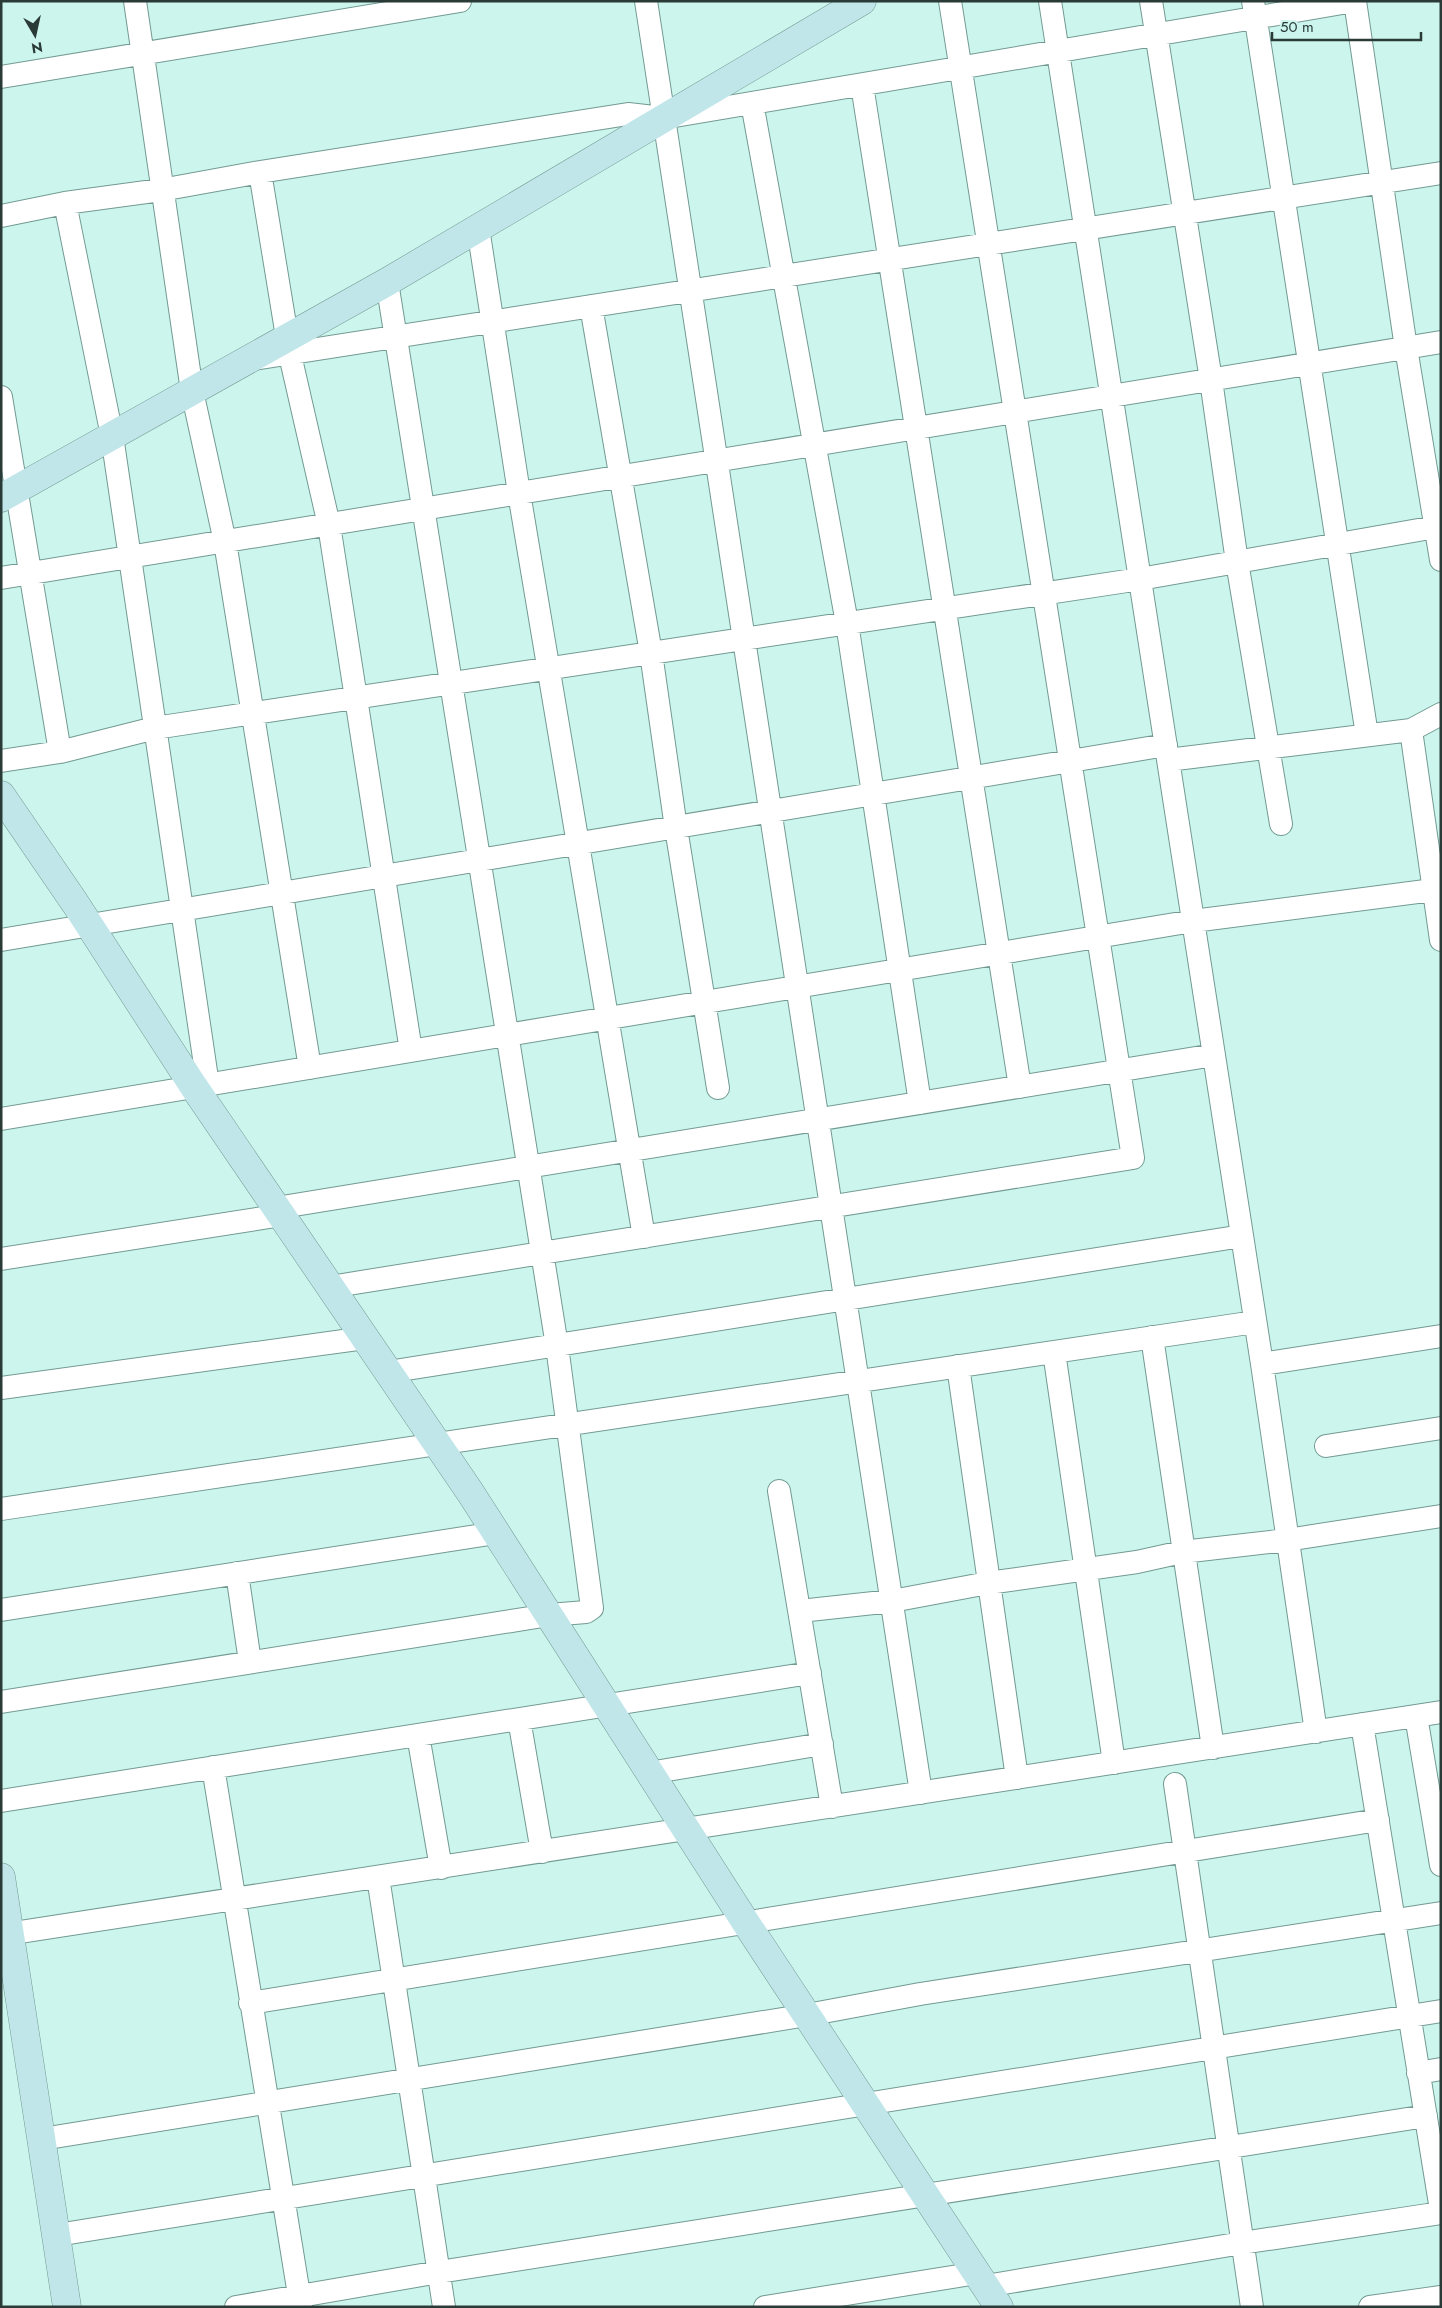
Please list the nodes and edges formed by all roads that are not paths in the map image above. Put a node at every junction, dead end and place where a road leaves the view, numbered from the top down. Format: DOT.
graph roads {
  1 [pos="135,1"];
  2 [pos="460,1"];
  3 [pos="646,1"];
  4 [pos="862,1"];
  5 [pos="950,1"];
  6 [pos="1050,1"];
  7 [pos="1151,1"];
  8 [pos="1355,1"];
  9 [pos="1254,10"];
  10 [pos="1156,35"];
  11 [pos="1058,52"];
  12 [pos="142,54"];
  13 [pos="961,68"];
  14 [pos="1,77"];
  15 [pos="862,84"];
  16 [pos="752,103"];
  17 [pos="663,118"];
  18 [pos="260,172"];
  19 [pos="1441,172"];
  20 [pos="1382,182"];
  21 [pos="161,190"];
  22 [pos="1283,197"];
  23 [pos="65,203"];
  24 [pos="1184,212"];
  25 [pos="1,216"];
  26 [pos="478,228"];
  27 [pos="1085,228"];
  28 [pos="989,243"];
  29 [pos="890,259"];
  30 [pos="784,275"];
  31 [pos="387,282"];
  32 [pos="690,290"];
  33 [pos="591,306"];
  34 [pos="494,320"];
  35 [pos="396,337"];
  36 [pos="1441,342"];
  37 [pos="288,347"];
  38 [pos="1406,348"];
  39 [pos="1308,364"];
  40 [pos="1211,380"];
  41 [pos="192,390"];
  42 [pos="1,397"];
  43 [pos="1111,397"];
  44 [pos="1016,412"];
  45 [pos="916,428"];
  46 [pos="112,436"];
  47 [pos="816,445"];
  48 [pos="716,461"];
  49 [pos="620,477"];
  50 [pos="10,493"];
  51 [pos="519,493"];
  52 [pos="422,509"];
  53 [pos="329,524"];
  54 [pos="1438,527"];
  55 [pos="225,542"];
  56 [pos="1337,545"];
  57 [pos="130,557"];
  58 [pos="1441,560"];
  59 [pos="1237,562"];
  60 [pos="31,573"];
  61 [pos="1,578"];
  62 [pos="1140,579"];
  63 [pos="1044,593"];
  64 [pos="945,608"];
  65 [pos="847,623"];
  66 [pos="744,639"];
  67 [pos="651,653"];
  68 [pos="548,668"];
  69 [pos="451,683"];
  70 [pos="356,697"];
  71 [pos="253,713"];
  72 [pos="1441,714"];
  73 [pos="155,728"];
  74 [pos="1411,730"];
  75 [pos="1367,735"];
  76 [pos="1269,748"];
  77 [pos="60,752"];
  78 [pos="1167,753"];
  79 [pos="1,761"];
  80 [pos="1070,761"];
  81 [pos="971,778"];
  82 [pos="873,794"];
  83 [pos="1,795"];
  84 [pos="770,812"];
  85 [pos="1281,824"];
  86 [pos="676,828"];
  87 [pos="578,844"];
  88 [pos="480,861"];
  89 [pos="384,877"];
  90 [pos="1437,889"];
  91 [pos="282,894"];
  92 [pos="183,911"];
  93 [pos="1193,921"];
  94 [pos="90,926"];
  95 [pos="1098,937"];
  96 [pos="1,940"];
  97 [pos="1441,940"];
  98 [pos="999,954"];
  99 [pos="899,970"];
  100 [pos="797,987"];
  101 [pos="704,1003"];
  102 [pos="608,1019"];
  103 [pos="508,1036"];
  104 [pos="411,1051"];
  105 [pos="1214,1055"];
  106 [pos="310,1068"];
  107 [pos="1120,1070"];
  108 [pos="201,1086"];
  109 [pos="1020,1087"];
  110 [pos="718,1088"];
  111 [pos="920,1103"];
  112 [pos="1,1119"];
  113 [pos="818,1120"];
  114 [pos="630,1150"];
  115 [pos="528,1167"];
  116 [pos="831,1207"];
  117 [pos="279,1212"];
  118 [pos="1242,1236"];
  119 [pos="644,1237"];
  120 [pos="542,1253"];
  121 [pos="1,1258"];
  122 [pos="330,1287"];
  123 [pos="846,1299"];
  124 [pos="1255,1322"];
  125 [pos="1441,1336"];
  126 [pos="1152,1337"];
  127 [pos="365,1338"];
  128 [pos="557,1346"];
  129 [pos="1054,1352"];
  130 [pos="1262,1364"];
  131 [pos="958,1366"];
  132 [pos="388,1372"];
  133 [pos="858,1381"];
  134 [pos="1,1388"];
  135 [pos="568,1424"];
  136 [pos="1441,1428"];
  137 [pos="437,1444"];
  138 [pos="1326,1446"];
  139 [pos="779,1491"];
  140 [pos="1,1509"];
  141 [pos="1441,1516"];
  142 [pos="496,1533"];
  143 [pos="1288,1540"];
  144 [pos="1182,1552"];
  145 [pos="1085,1569"];
  146 [pos="237,1573"];
  147 [pos="988,1583"];
  148 [pos="892,1601"];
  149 [pos="1,1610"];
  150 [pos="800,1611"];
  151 [pos="549,1615"];
  152 [pos="250,1662"];
  153 [pos="810,1673"];
  154 [pos="1,1702"];
  155 [pos="607,1705"];
  156 [pos="1441,1712"];
  157 [pos="1416,1716"];
  158 [pos="519,1719"];
  159 [pos="1362,1724"];
  160 [pos="1316,1732"];
  161 [pos="418,1735"];
  162 [pos="822,1744"];
  163 [pos="1213,1748"];
  164 [pos="1114,1763"];
  165 [pos="213,1768"];
  166 [pos="650,1773"];
  167 [pos="1017,1778"];
  168 [pos="1175,1784"];
  169 [pos="921,1793"];
  170 [pos="1,1801"];
  171 [pos="832,1807"];
  172 [pos="1378,1820"];
  173 [pos="686,1830"];
  174 [pos="1185,1851"];
  175 [pos="542,1852"];
  176 [pos="1441,1864"];
  177 [pos="440,1868"];
  178 [pos="1,1877"];
  179 [pos="378,1877"];
  180 [pos="233,1899"];
  181 [pos="1441,1913"];
  182 [pos="1394,1921"];
  183 [pos="746,1923"];
  184 [pos="6,1935"];
  185 [pos="1199,1952"];
  186 [pos="394,1980"];
  187 [pos="250,2003"];
  188 [pos="1441,2011"];
  189 [pos="807,2015"];
  190 [pos="1409,2016"];
  191 [pos="1212,2048"];
  192 [pos="1441,2069"];
  193 [pos="1418,2073"];
  194 [pos="409,2080"];
  195 [pos="267,2102"];
  196 [pos="866,2104"];
  197 [pos="1426,2116"];
  198 [pos="42,2139"];
  199 [pos="1229,2148"];
  200 [pos="424,2175"];
  201 [pos="926,2195"];
  202 [pos="283,2198"];
  203 [pos="1441,2212"];
  204 [pos="56,2235"];
  205 [pos="1242,2243"];
  206 [pos="439,2272"];
  207 [pos="987,2289"];
  208 [pos="1441,2297"];
  209 [pos="846,2300"];
  210 [pos="300,2301"];
  211 [pos="67,2307"];
  212 [pos="236,2307"];
  213 [pos="444,2307"];
  214 [pos="765,2307"];
  215 [pos="1252,2307"];
  216 [pos="1370,2307"];
  1 -- 12 [label="street"];
  2 -- 12 [label="street"];
  3 -- 17 [label="street"];
  4 -- 17 [label="main road"];
  5 -- 13 [label="street"];
  6 -- 11 [label="street"];
  7 -- 10 [label="street"];
  8 -- 9 [label="street"];
  8 -- 20 [label="street"];
  9 -- 10 [label="street"];
  9 -- 22 [label="street"];
  10 -- 11 [label="street"];
  10 -- 24 [label="street"];
  11 -- 13 [label="street"];
  11 -- 27 [label="street"];
  12 -- 14 [label="street"];
  12 -- 21 [label="street"];
  13 -- 15 [label="street"];
  13 -- 28 [label="street"];
  15 -- 16 [label="street"];
  15 -- 29 [label="street"];
  16 -- 17 [label="street"];
  16 -- 30 [label="street"];
  17 -- 18 [label="street"];
  17 -- 26 [label="main road"];
  17 -- 32 [label="street"];
  18 -- 21 [label="street"];
  18 -- 37 [label="street"];
  19 -- 20 [label="street"];
  20 -- 22 [label="street"];
  20 -- 38 [label="street"];
  21 -- 23 [label="street"];
  21 -- 41 [label="street"];
  22 -- 24 [label="street"];
  22 -- 39 [label="street"];
  23 -- 25 [label="street"];
  23 -- 46 [label="street"];
  24 -- 27 [label="street"];
  24 -- 40 [label="street"];
  26 -- 31 [label="main road"];
  26 -- 34 [label="street"];
  27 -- 28 [label="street"];
  27 -- 43 [label="street"];
  28 -- 29 [label="street"];
  28 -- 44 [label="street"];
  29 -- 30 [label="street"];
  29 -- 45 [label="street"];
  30 -- 32 [label="street"];
  30 -- 47 [label="street"];
  31 -- 35 [label="street"];
  31 -- 37 [label="main road"];
  32 -- 33 [label="street"];
  32 -- 48 [label="street"];
  33 -- 34 [label="street"];
  33 -- 49 [label="street"];
  34 -- 35 [label="street"];
  34 -- 51 [label="street"];
  35 -- 37 [label="street"];
  35 -- 52 [label="street"];
  36 -- 38 [label="street"];
  37 -- 41 [label="main road"];
  37 -- 53 [label="street"];
  38 -- 39 [label="street"];
  38 -- 54 [label="street"];
  39 -- 40 [label="street"];
  39 -- 56 [label="street"];
  40 -- 43 [label="street"];
  40 -- 59 [label="street"];
  41 -- 46 [label="main road"];
  41 -- 55 [label="street"];
  42 -- 50 [label="street"];
  43 -- 44 [label="street"];
  43 -- 62 [label="street"];
  44 -- 45 [label="street"];
  44 -- 63 [label="street"];
  45 -- 47 [label="street"];
  45 -- 64 [label="street"];
  46 -- 50 [label="main road"];
  46 -- 57 [label="street"];
  47 -- 48 [label="street"];
  47 -- 65 [label="street"];
  48 -- 49 [label="street"];
  48 -- 66 [label="street"];
  49 -- 51 [label="street"];
  49 -- 67 [label="street"];
  50 -- 60 [label="street"];
  51 -- 52 [label="street"];
  51 -- 68 [label="street"];
  52 -- 53 [label="street"];
  52 -- 69 [label="street"];
  53 -- 55 [label="street"];
  53 -- 70 [label="street"];
  54 -- 56 [label="street"];
  54 -- 58 [label="street"];
  55 -- 57 [label="street"];
  55 -- 71 [label="street"];
  56 -- 59 [label="street"];
  56 -- 75 [label="street"];
  57 -- 60 [label="street"];
  57 -- 73 [label="street"];
  59 -- 62 [label="street"];
  59 -- 76 [label="street"];
  60 -- 61 [label="street"];
  60 -- 77 [label="street"];
  62 -- 63 [label="street"];
  62 -- 78 [label="street"];
  63 -- 64 [label="street"];
  63 -- 80 [label="street"];
  64 -- 65 [label="street"];
  64 -- 81 [label="street"];
  65 -- 66 [label="street"];
  65 -- 82 [label="street"];
  66 -- 67 [label="street"];
  66 -- 84 [label="street"];
  67 -- 68 [label="street"];
  67 -- 86 [label="street"];
  68 -- 69 [label="street"];
  68 -- 87 [label="street"];
  69 -- 70 [label="street"];
  69 -- 88 [label="street"];
  70 -- 71 [label="street"];
  70 -- 89 [label="street"];
  71 -- 73 [label="street"];
  71 -- 91 [label="street"];
  72 -- 74 [label="street"];
  73 -- 77 [label="street"];
  73 -- 92 [label="street"];
  74 -- 75 [label="street"];
  74 -- 90 [label="street"];
  75 -- 76 [label="street"];
  76 -- 78 [label="street"];
  76 -- 85 [label="street"];
  77 -- 79 [label="street"];
  78 -- 80 [label="street"];
  78 -- 93 [label="street"];
  80 -- 81 [label="street"];
  80 -- 95 [label="street"];
  81 -- 82 [label="street"];
  81 -- 98 [label="street"];
  82 -- 84 [label="street"];
  82 -- 99 [label="street"];
  83 -- 94 [label="main road"];
  84 -- 86 [label="street"];
  84 -- 100 [label="street"];
  86 -- 87 [label="street"];
  86 -- 101 [label="street"];
  87 -- 88 [label="street"];
  87 -- 102 [label="street"];
  88 -- 89 [label="street"];
  88 -- 103 [label="street"];
  89 -- 91 [label="street"];
  89 -- 104 [label="street"];
  90 -- 93 [label="street"];
  90 -- 97 [label="street"];
  91 -- 92 [label="street"];
  91 -- 106 [label="street"];
  92 -- 94 [label="street"];
  92 -- 108 [label="street"];
  93 -- 95 [label="street"];
  93 -- 105 [label="street"];
  94 -- 96 [label="street"];
  94 -- 108 [label="main road"];
  95 -- 98 [label="street"];
  95 -- 107 [label="street"];
  98 -- 99 [label="street"];
  98 -- 109 [label="street"];
  99 -- 100 [label="street"];
  99 -- 111 [label="street"];
  100 -- 101 [label="street"];
  100 -- 113 [label="street"];
  101 -- 102 [label="street"];
  101 -- 110 [label="street"];
  102 -- 103 [label="street"];
  102 -- 114 [label="street"];
  103 -- 104 [label="street"];
  103 -- 115 [label="street"];
  104 -- 106 [label="street"];
  105 -- 107 [label="street"];
  105 -- 118 [label="street"];
  106 -- 108 [label="street"];
  107 -- 109 [label="street"];
  107 -- 116 [label="street"];
  108 -- 112 [label="street"];
  108 -- 117 [label="main road"];
  109 -- 111 [label="street"];
  111 -- 113 [label="street"];
  113 -- 114 [label="street"];
  113 -- 116 [label="street"];
  114 -- 115 [label="street"];
  114 -- 119 [label="street"];
  115 -- 117 [label="street"];
  115 -- 120 [label="street"];
  116 -- 119 [label="street"];
  116 -- 123 [label="street"];
  117 -- 121 [label="street"];
  117 -- 122 [label="main road"];
  118 -- 123 [label="street"];
  118 -- 124 [label="street"];
  119 -- 120 [label="street"];
  120 -- 122 [label="street"];
  120 -- 128 [label="street"];
  122 -- 127 [label="main road"];
  123 -- 128 [label="street"];
  123 -- 133 [label="street"];
  124 -- 126 [label="street"];
  124 -- 130 [label="street"];
  125 -- 130 [label="street"];
  126 -- 129 [label="street"];
  126 -- 144 [label="street"];
  127 -- 132 [label="main road"];
  127 -- 134 [label="street"];
  128 -- 132 [label="street"];
  128 -- 135 [label="street"];
  129 -- 131 [label="street"];
  129 -- 145 [label="street"];
  130 -- 143 [label="street"];
  131 -- 133 [label="street"];
  131 -- 147 [label="street"];
  132 -- 137 [label="main road"];
  133 -- 135 [label="street"];
  133 -- 148 [label="street"];
  135 -- 137 [label="street"];
  135 -- 151 [label="street"];
  136 -- 138 [label="street"];
  137 -- 140 [label="street"];
  137 -- 142 [label="main road"];
  139 -- 150 [label="street"];
  141 -- 143 [label="street"];
  142 -- 146 [label="street"];
  142 -- 151 [label="main road"];
  143 -- 144 [label="street"];
  143 -- 160 [label="street"];
  144 -- 145 [label="street"];
  144 -- 163 [label="street"];
  145 -- 147 [label="street"];
  145 -- 164 [label="street"];
  146 -- 149 [label="street"];
  146 -- 152 [label="street"];
  147 -- 148 [label="street"];
  147 -- 167 [label="street"];
  148 -- 150 [label="street"];
  148 -- 169 [label="street"];
  150 -- 153 [label="street"];
  151 -- 152 [label="street"];
  151 -- 155 [label="main road"];
  152 -- 154 [label="street"];
  153 -- 155 [label="street"];
  153 -- 162 [label="street"];
  155 -- 158 [label="street"];
  155 -- 166 [label="main road"];
  156 -- 157 [label="street"];
  157 -- 159 [label="street"];
  157 -- 176 [label="street"];
  158 -- 161 [label="street"];
  158 -- 175 [label="street"];
  159 -- 160 [label="street"];
  159 -- 172 [label="street"];
  160 -- 163 [label="street"];
  161 -- 165 [label="street"];
  161 -- 177 [label="street"];
  162 -- 166 [label="street"];
  162 -- 171 [label="street"];
  163 -- 164 [label="street"];
  164 -- 167 [label="street"];
  165 -- 170 [label="street"];
  165 -- 180 [label="street"];
  166 -- 173 [label="main road"];
  167 -- 169 [label="street"];
  168 -- 174 [label="street"];
  169 -- 171 [label="street"];
  171 -- 173 [label="street"];
  172 -- 174 [label="street"];
  172 -- 182 [label="street"];
  173 -- 175 [label="street"];
  173 -- 183 [label="main road"];
  174 -- 183 [label="street"];
  174 -- 185 [label="street"];
  175 -- 177 [label="street"];
  177 -- 179 [label="street"];
  178 -- 184 [label="main road"];
  179 -- 180 [label="street"];
  179 -- 186 [label="street"];
  180 -- 184 [label="street"];
  180 -- 187 [label="street"];
  181 -- 182 [label="street"];
  182 -- 185 [label="street"];
  182 -- 190 [label="street"];
  183 -- 186 [label="street"];
  183 -- 189 [label="main road"];
  184 -- 198 [label="main road"];
  185 -- 189 [label="street"];
  185 -- 191 [label="street"];
  186 -- 187 [label="street"];
  186 -- 194 [label="street"];
  187 -- 195 [label="street"];
  188 -- 190 [label="street"];
  189 -- 194 [label="street"];
  189 -- 196 [label="main road"];
  190 -- 191 [label="street"];
  190 -- 193 [label="street"];
  191 -- 196 [label="street"];
  191 -- 199 [label="street"];
  192 -- 193 [label="street"];
  193 -- 197 [label="street"];
  194 -- 195 [label="street"];
  194 -- 200 [label="street"];
  195 -- 198 [label="street"];
  195 -- 202 [label="street"];
  196 -- 200 [label="street"];
  196 -- 201 [label="main road"];
  197 -- 199 [label="street"];
  197 -- 203 [label="street"];
  198 -- 204 [label="main road"];
  199 -- 201 [label="street"];
  199 -- 205 [label="street"];
  200 -- 202 [label="street"];
  200 -- 206 [label="street"];
  201 -- 206 [label="street"];
  201 -- 207 [label="main road"];
  202 -- 204 [label="street"];
  202 -- 210 [label="street"];
  203 -- 205 [label="street"];
  204 -- 211 [label="main road"];
  205 -- 207 [label="street"];
  205 -- 215 [label="street"];
  206 -- 210 [label="street"];
  206 -- 213 [label="street"];
  207 -- 209 [label="street"];
  208 -- 216 [label="street"];
  209 -- 214 [label="street"];
  210 -- 212 [label="street"];
}
